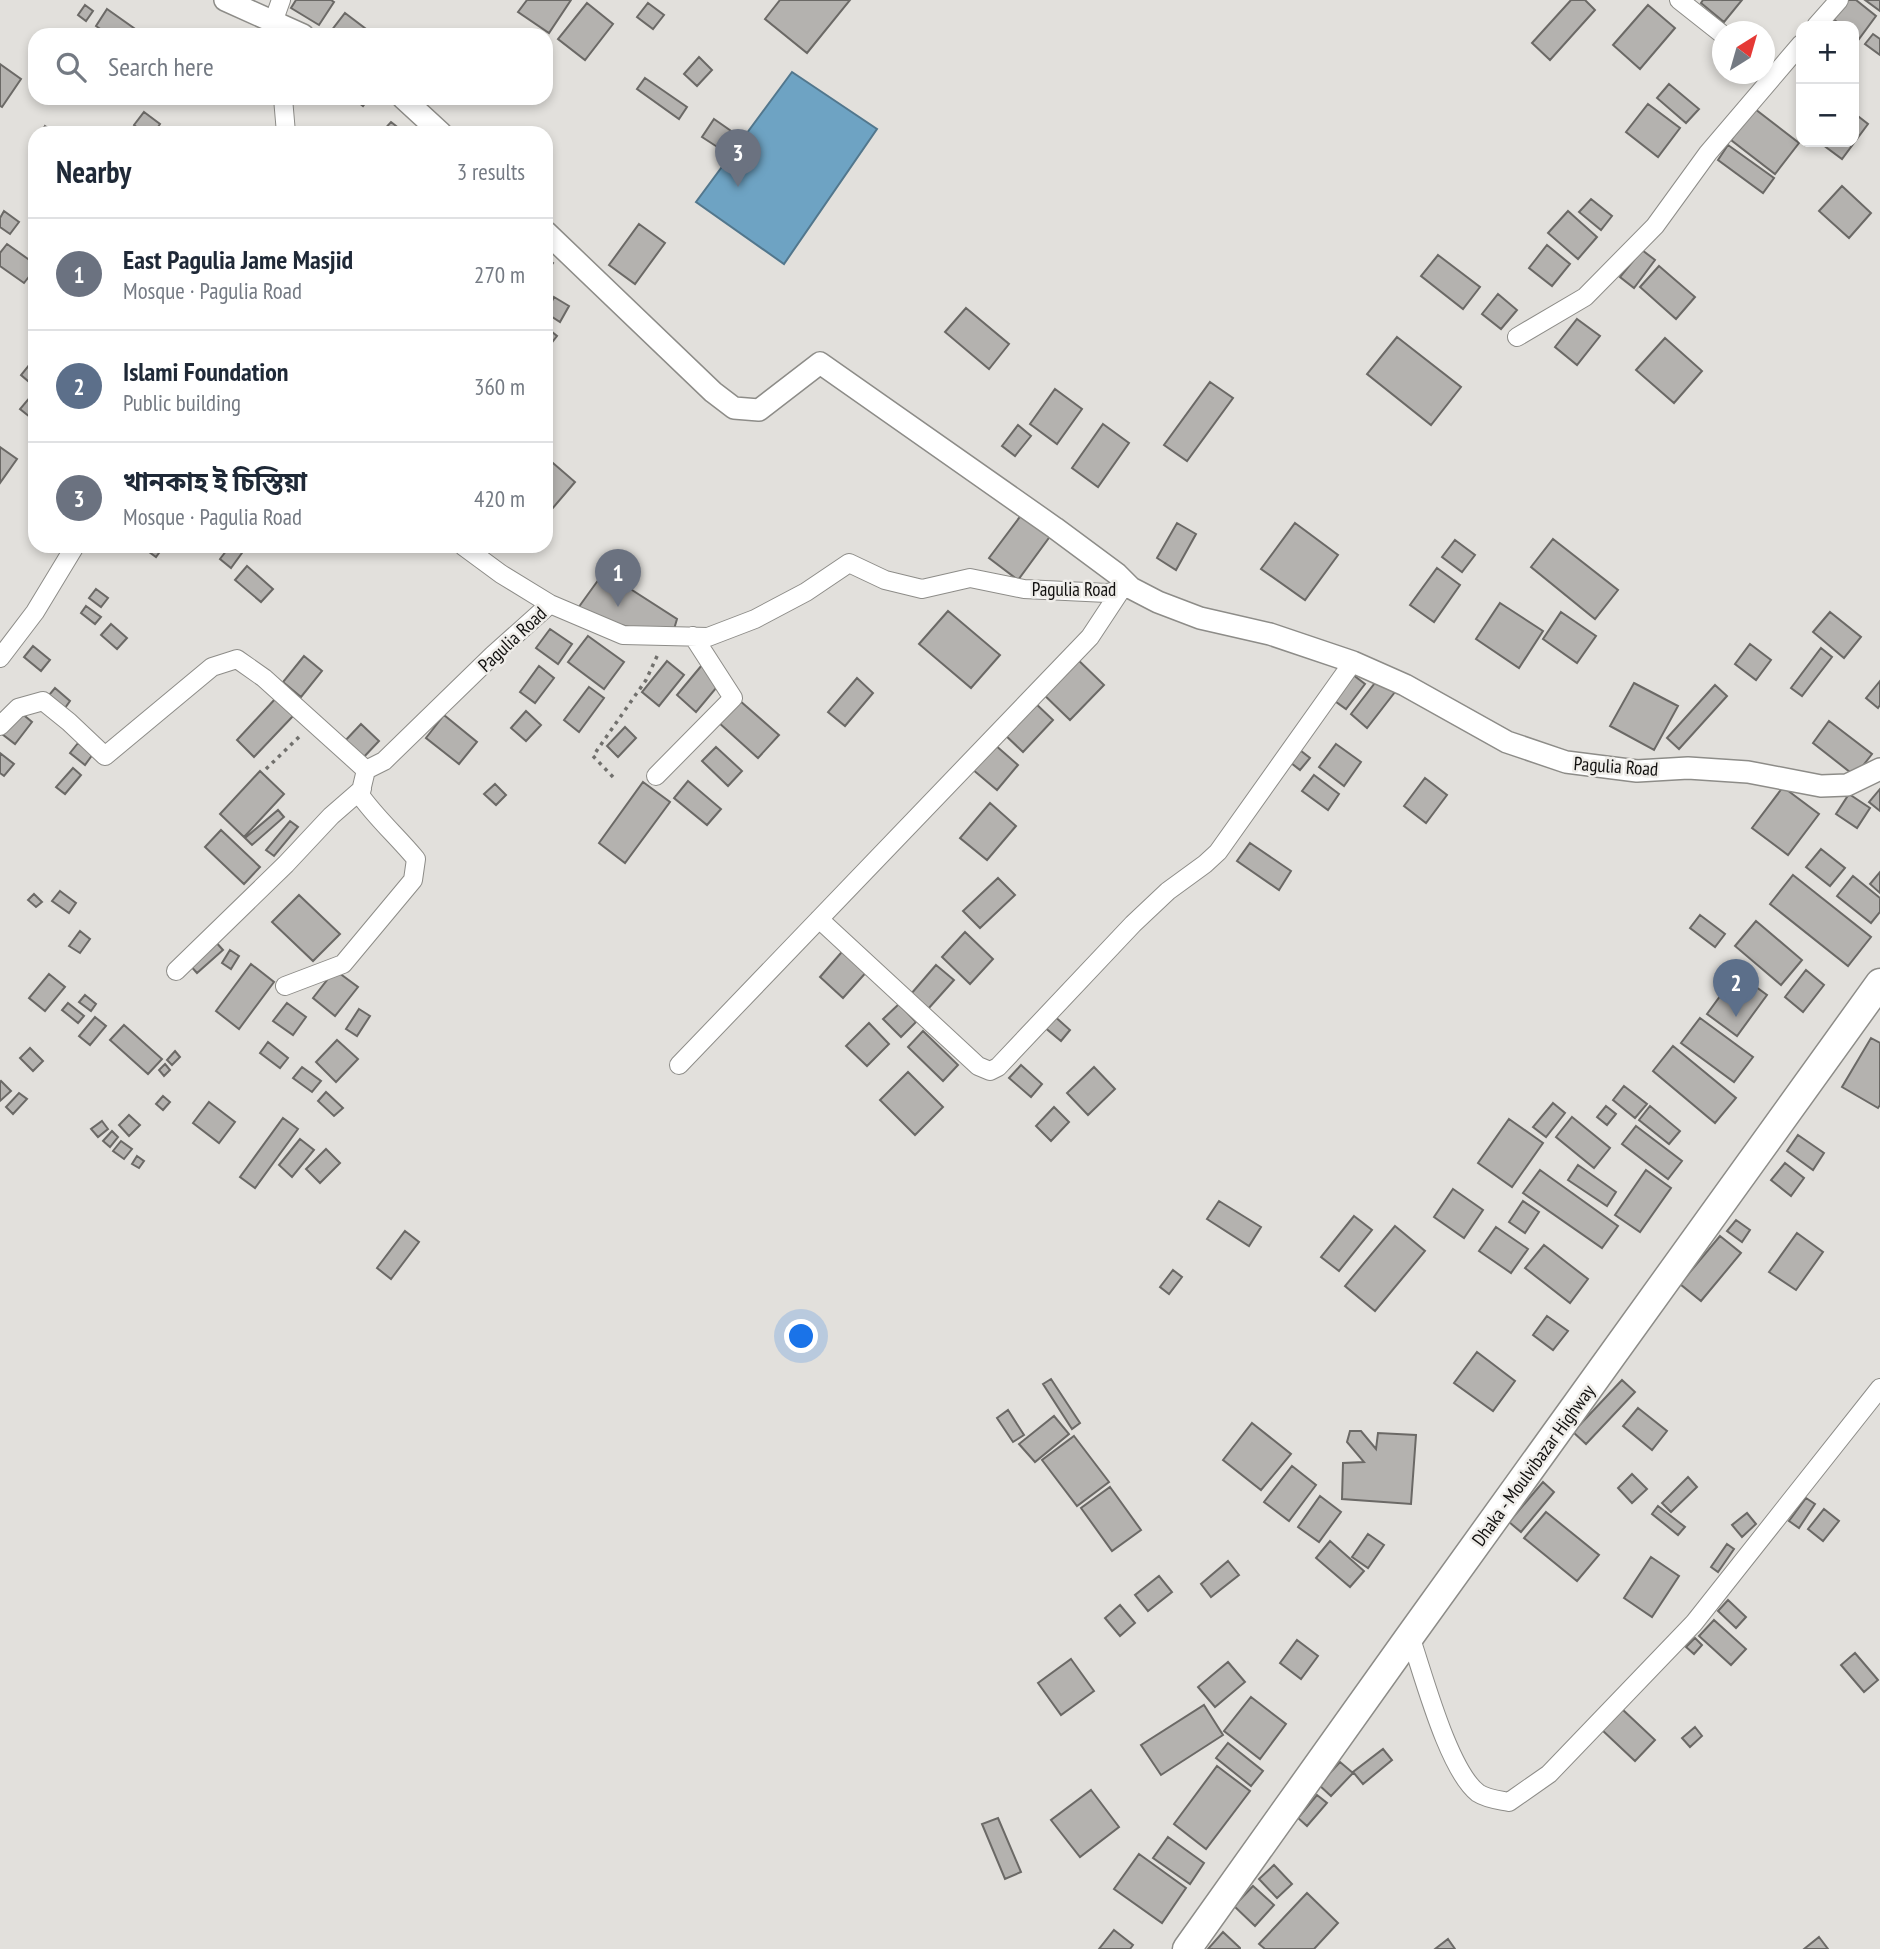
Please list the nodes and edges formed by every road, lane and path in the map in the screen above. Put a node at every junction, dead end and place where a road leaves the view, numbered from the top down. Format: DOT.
graph roads {
  1 [pos="225,0"];
  2 [pos="281,0"];
  3 [pos="1679,0"];
  4 [pos="1839,0"];
  5 [pos="1820,21"];
  6 [pos="1712,26"];
  7 [pos="275,28"];
  8 [pos="277,28"];
  9 [pos="1796,48"];
  10 [pos="1775,66"];
  11 [pos="1760,84"];
  12 [pos="284,105"];
  13 [pos="411,105"];
  14 [pos="285,126"];
  15 [pos="433,126"];
  16 [pos="553,239"];
  17 [pos="1517,337"];
  18 [pos="71,553"];
  19 [pos="472,553"];
  20 [pos="1126,589"];
  21 [pos="550,604"];
  22 [pos="660,636"];
  23 [pos="693,636"];
  24 [pos="0,658"];
  25 [pos="1353,662"];
  26 [pos="313,722"];
  27 [pos="0,726"];
  28 [pos="266,769"];
  29 [pos="1880,769"];
  30 [pos="366,770"];
  31 [pos="656,776"];
  32 [pos="614,777"];
  33 [pos="362,789"];
  34 [pos="819,919"];
  35 [pos="176,971"];
  36 [pos="1880,983"];
  37 [pos="285,986"];
  38 [pos="679,1065"];
  39 [pos="1880,1388"];
  40 [pos="1410,1636"];
  41 [pos="1188,1949"];
  1 -- 7 [label="street"];
  2 -- 8 [label="street"];
  3 -- 6 [label="street"];
  4 -- 5 [label="street"];
  9 -- 10 [label="street"];
  11 -- 17 [label="street"];
  12 -- 14 [label="street"];
  13 -- 15 [label="street"];
  16 -- 20 [label="street, Pagulia Road"];
  18 -- 24 [label="street"];
  19 -- 21 [label="street"];
  20 -- 23 [label="street, Pagulia Road"];
  20 -- 25 [label="street, Pagulia Road"];
  20 -- 34 [label="street"];
  21 -- 22 [label="street, Pagulia Road"];
  21 -- 30 [label="street, Pagulia Road"];
  22 -- 23 [label="street, Pagulia Road"];
  22 -- 32 [label="path"];
  23 -- 31 [label="street"];
  25 -- 29 [label="street, Pagulia Road"];
  25 -- 34 [label="street"];
  26 -- 27 [label="street"];
  26 -- 28 [label="path"];
  26 -- 30 [label="street"];
  30 -- 33 [label="street"];
  33 -- 35 [label="street"];
  33 -- 37 [label="street"];
  34 -- 38 [label="street"];
  36 -- 40 [label="highway, Dhaka - Moulvibazar Highway"];
  39 -- 40 [label="street"];
  40 -- 41 [label="highway, Dhaka - Moulvibazar Highway"];
}
